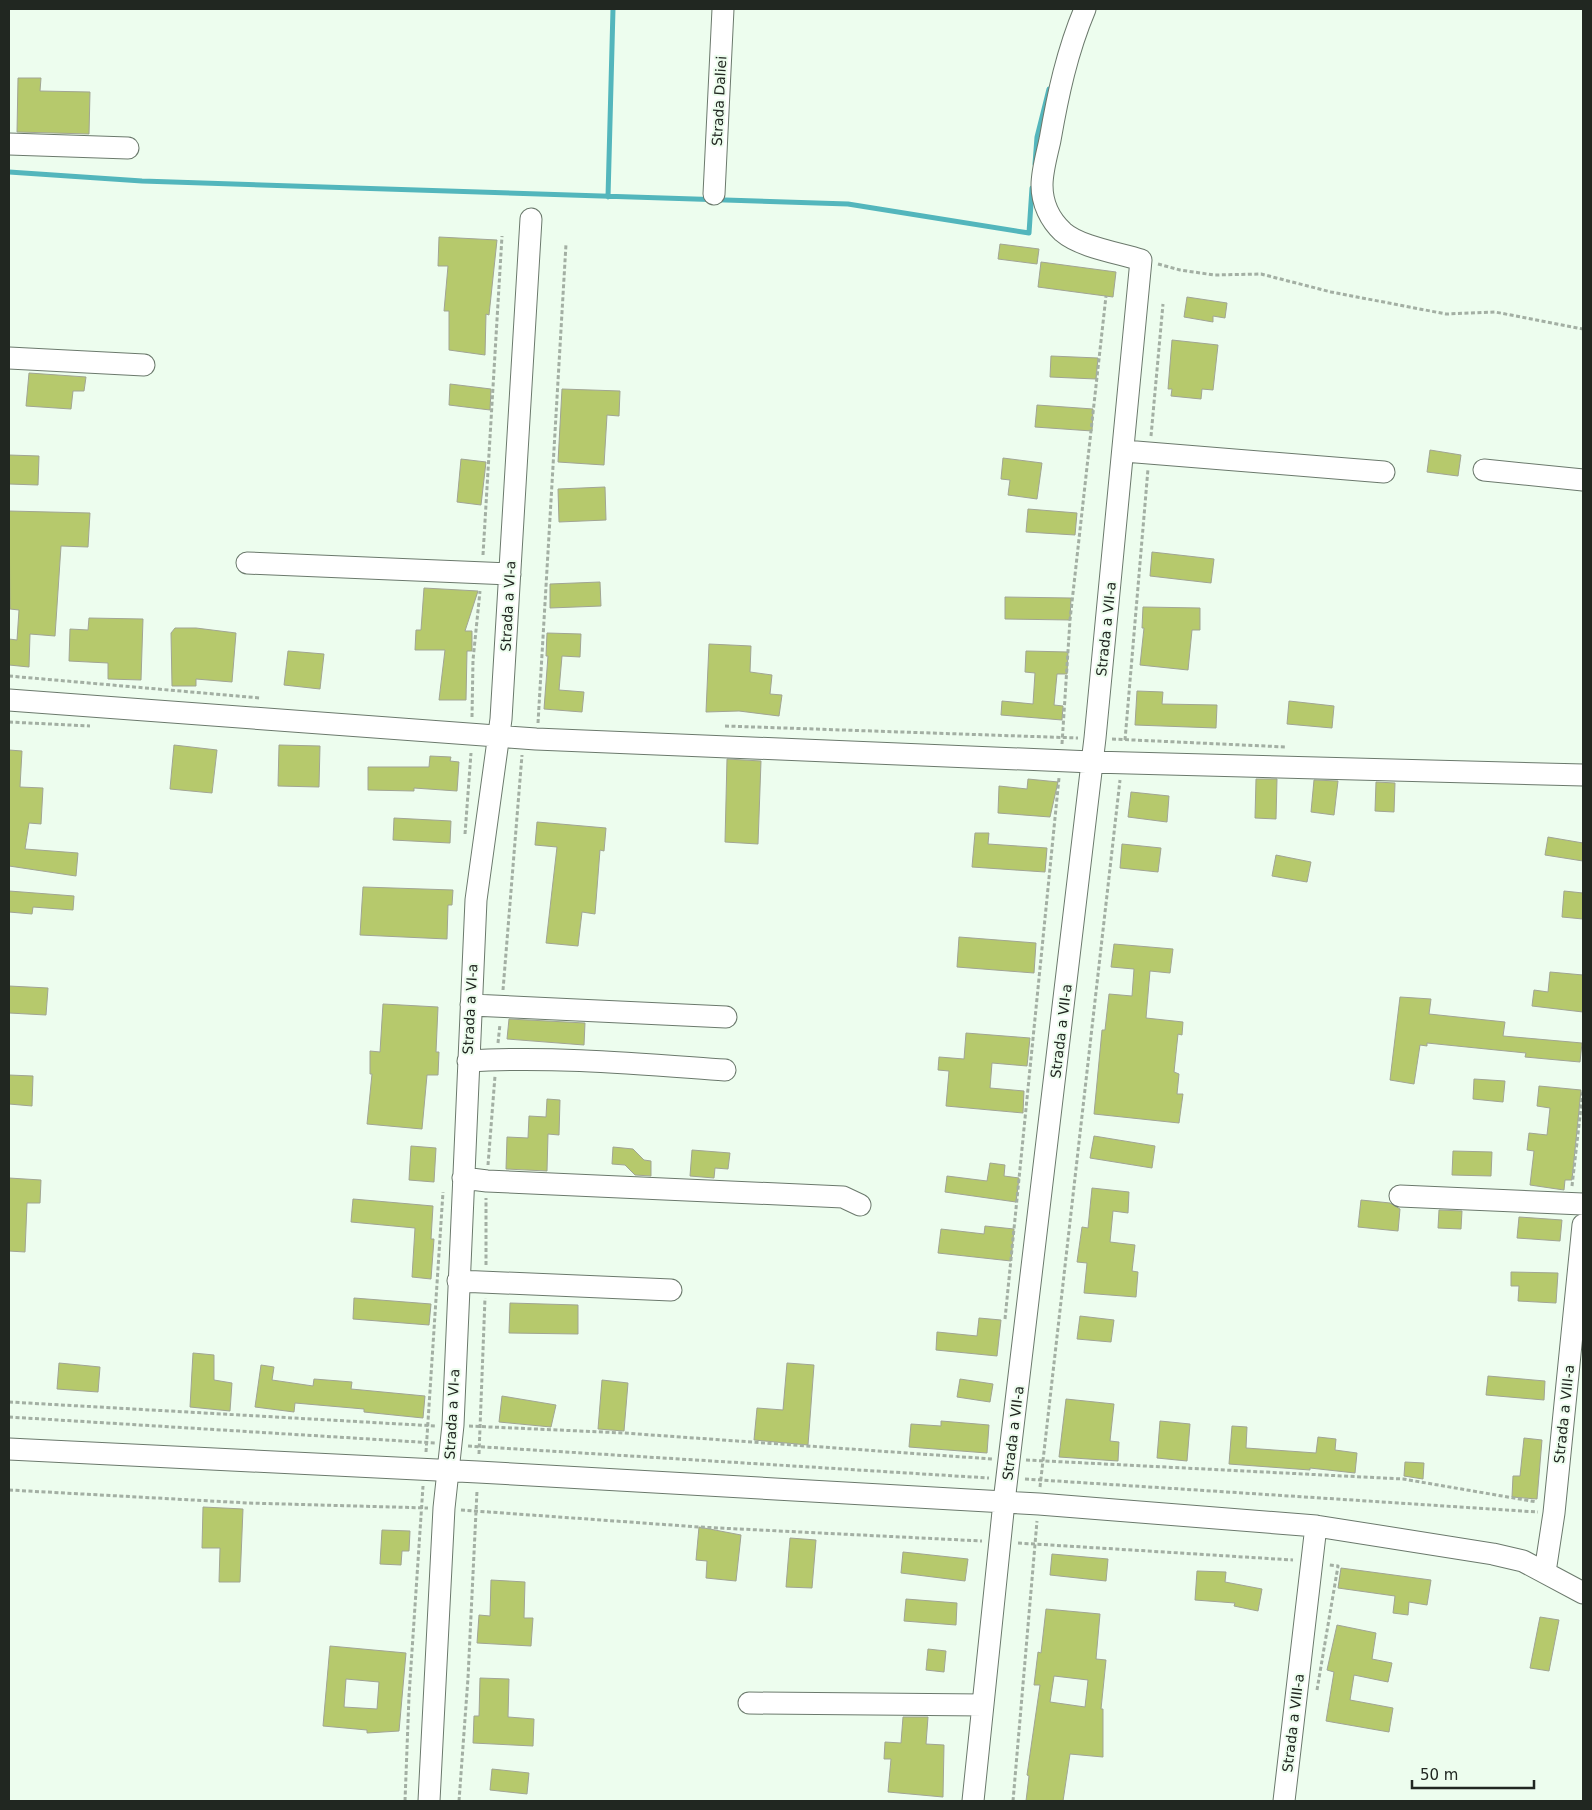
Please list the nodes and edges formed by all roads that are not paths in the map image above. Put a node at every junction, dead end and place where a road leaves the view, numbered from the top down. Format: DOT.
graph roads {
  1 [pos="726,9"];
  2 [pos="1085,9"];
  3 [pos="9,144"];
  4 [pos="128,148"];
  5 [pos="714,194"];
  6 [pos="531,219"];
  7 [pos="9,358"];
  8 [pos="144,365"];
  9 [pos="1124,450"];
  10 [pos="1484,470"];
  11 [pos="1384,472"];
  12 [pos="1583,480"];
  13 [pos="247,563"];
  14 [pos="510,574"];
  15 [pos="9,700"];
  16 [pos="501,728"];
  17 [pos="1092,762"];
  18 [pos="1583,776"];
  19 [pos="471,1005"];
  20 [pos="726,1017"];
  21 [pos="468,1061"];
  22 [pos="726,1070"];
  23 [pos="463,1178"];
  24 [pos="1400,1196"];
  25 [pos="1583,1204"];
  26 [pos="860,1205"];
  27 [pos="1583,1225"];
  28 [pos="458,1281"];
  29 [pos="671,1290"];
  30 [pos="9,1449"];
  31 [pos="450,1471"];
  32 [pos="1004,1502"];
  33 [pos="1316,1526"];
  34 [pos="1545,1572"];
  35 [pos="1583,1594"];
  36 [pos="749,1703"];
  37 [pos="983,1705"];
  38 [pos="429,1801"];
  39 [pos="973,1801"];
  40 [pos="1284,1801"];
  1 -- 5 [label="street, Strada Daliei"];
  2 -- 9 [label="street, Strada a VII-a"];
  3 -- 4 [label="street"];
  6 -- 14 [label="street, Strada a VI-a"];
  7 -- 8 [label="street"];
  9 -- 11 [label="street"];
  9 -- 17 [label="street, Strada a VII-a"];
  10 -- 12 [label="street"];
  13 -- 14 [label="street"];
  14 -- 16 [label="street, Strada a VI-a"];
  15 -- 16 [label="street"];
  16 -- 17 [label="street"];
  16 -- 19 [label="street, Strada a VI-a"];
  17 -- 18 [label="street"];
  17 -- 32 [label="street, Strada a VII-a"];
  19 -- 20 [label="street"];
  19 -- 21 [label="street, Strada a VI-a"];
  21 -- 22 [label="street"];
  21 -- 23 [label="street, Strada a VI-a"];
  23 -- 26 [label="street"];
  23 -- 28 [label="street, Strada a VI-a"];
  24 -- 25 [label="street"];
  27 -- 34 [label="street, Strada a VIII-a"];
  28 -- 29 [label="street"];
  28 -- 31 [label="street, Strada a VI-a"];
  30 -- 31 [label="street"];
  31 -- 32 [label="street"];
  31 -- 38 [label="street, Strada a VI-a"];
  32 -- 33 [label="street"];
  32 -- 37 [label="street, Strada a VII-a"];
  33 -- 34 [label="street"];
  33 -- 40 [label="street, Strada a VIII-a"];
  34 -- 35 [label="street"];
  36 -- 37 [label="street"];
  37 -- 39 [label="street, Strada a VII-a"];
}
